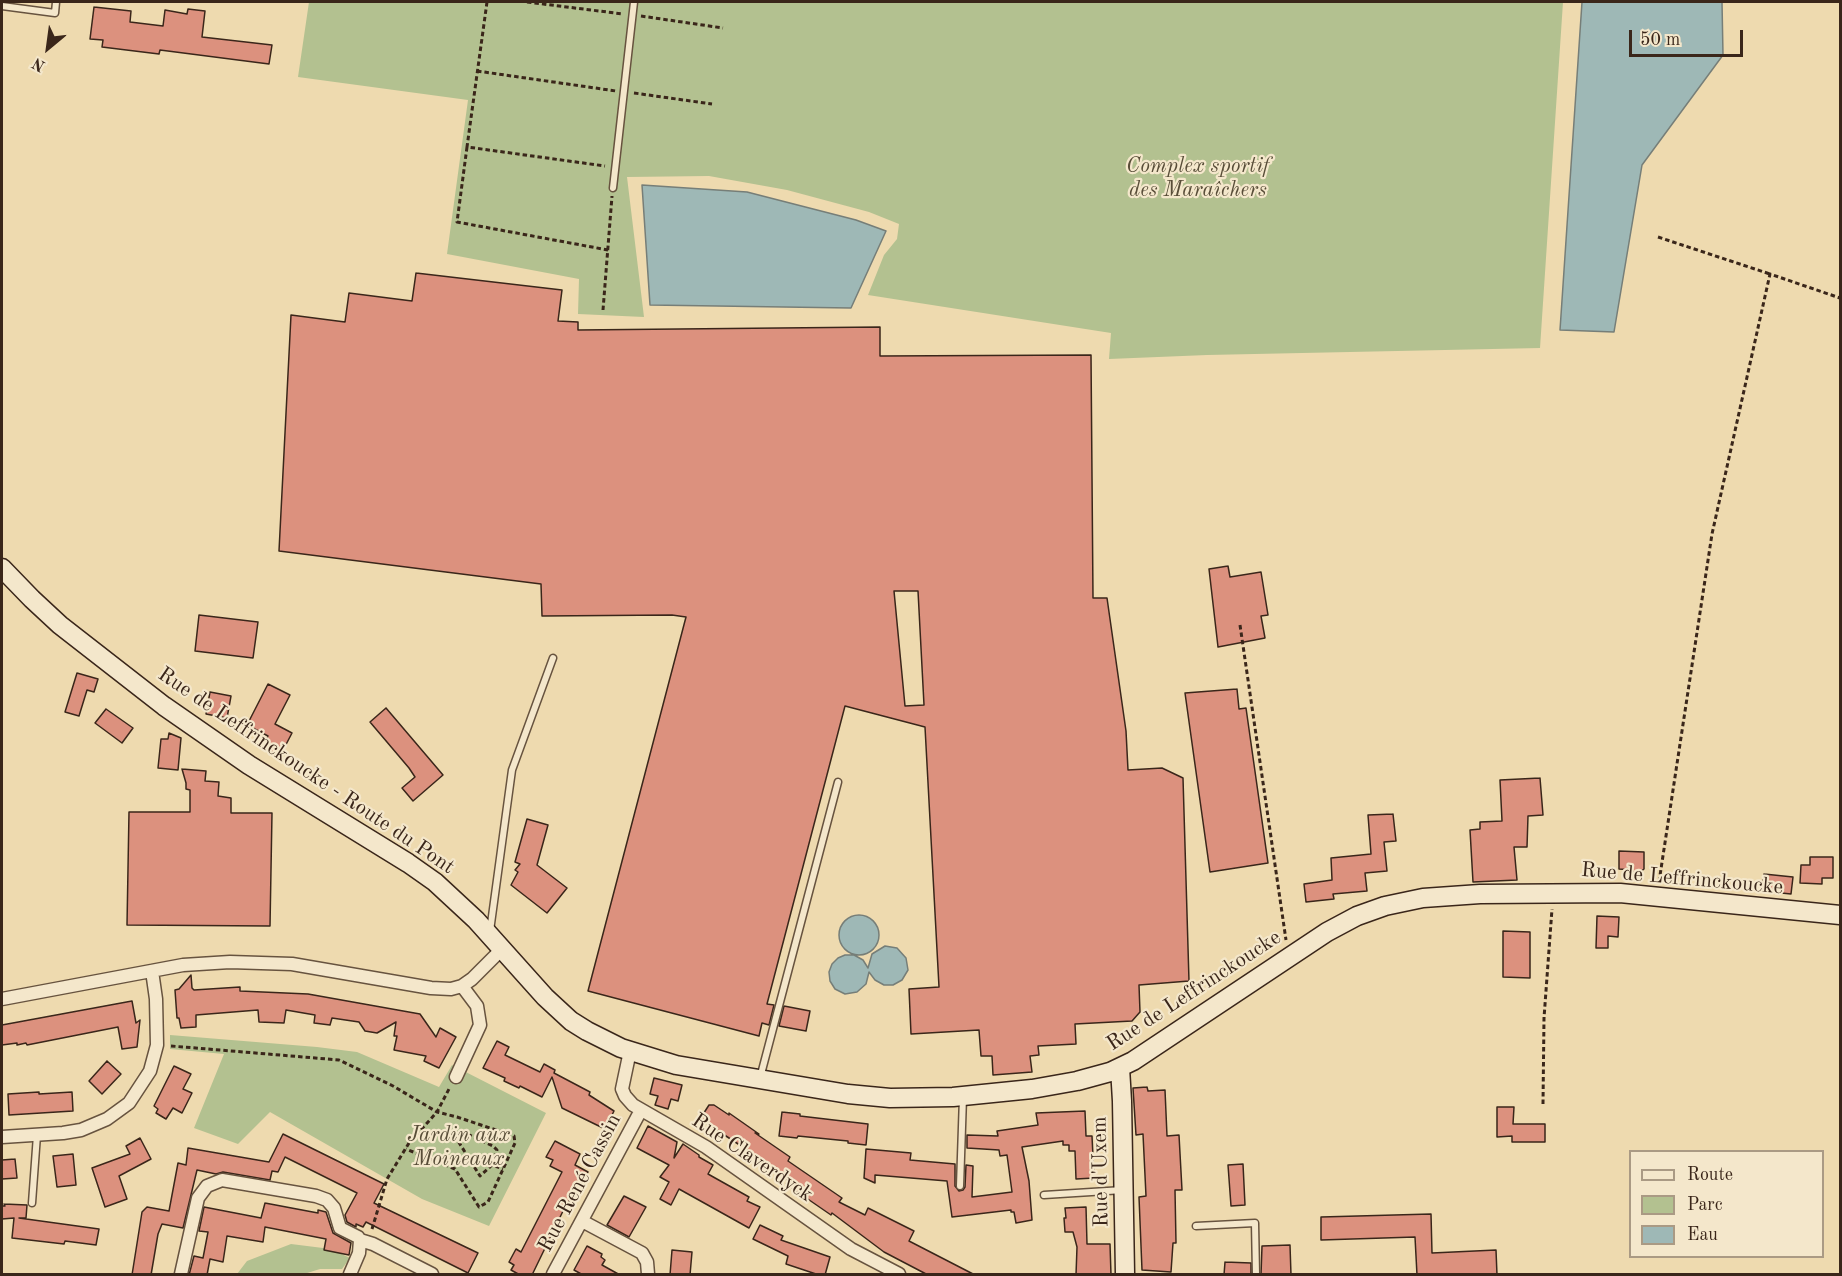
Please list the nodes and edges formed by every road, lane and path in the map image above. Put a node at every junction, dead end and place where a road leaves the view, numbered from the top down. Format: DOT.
graph roads {
  1 [pos="56,2"];
  2 [pos="487,2"];
  3 [pos="634,2"];
  4 [pos="2,6"];
  5 [pos="477,71"];
  6 [pos="624,92"];
  7 [pos="712,104"];
  8 [pos="467,147"];
  9 [pos="615,167"];
  10 [pos="613,188"];
  11 [pos="1658,237"];
  12 [pos="608,250"];
  13 [pos="1770,274"];
  14 [pos="1840,298"];
  15 [pos="603,310"];
  16 [pos="2,568"];
  17 [pos="1240,625"];
  18 [pos="553,658"];
  19 [pos="838,782"];
  20 [pos="1553,892"];
  21 [pos="1657,896"];
  22 [pos="1840,915"];
  23 [pos="489,935"];
  24 [pos="502,949"];
  25 [pos="1288,956"];
  26 [pos="152,971"];
  27 [pos="523,973"];
  28 [pos="462,986"];
  29 [pos="2,999"];
  30 [pos="157,1045"];
  31 [pos="630,1051"];
  32 [pos="1120,1068"];
  33 [pos="456,1077"];
  34 [pos="760,1079"];
  35 [pos="963,1096"];
  36 [pos="1543,1104"];
  37 [pos="641,1110"];
  38 [pos="437,1112"];
  39 [pos="37,1135"];
  40 [pos="2,1137"];
  41 [pos="406,1149"];
  42 [pos="492,1165"];
  43 [pos="503,1169"];
  44 [pos="960,1186"];
  45 [pos="1123,1190"];
  46 [pos="1044,1195"];
  47 [pos="32,1203"];
  48 [pos="582,1221"];
  49 [pos="1196,1226"];
  50 [pos="364,1241"];
  51 [pos="181,1275"];
  52 [pos="350,1275"];
  53 [pos="432,1275"];
  54 [pos="553,1275"];
  55 [pos="648,1275"];
  56 [pos="899,1275"];
  57 [pos="1125,1275"];
  58 [pos="1256,1275"];
  1 -- 4 [label="lane"];
  2 -- 5 [label="path"];
  3 -- 6 [label="lane"];
  5 -- 6 [label="path"];
  5 -- 8 [label="path"];
  6 -- 7 [label="path"];
  6 -- 9 [label="lane"];
  8 -- 9 [label="path"];
  8 -- 12 [label="path"];
  9 -- 10 [label="lane"];
  10 -- 12 [label="path"];
  11 -- 13 [label="path"];
  12 -- 15 [label="path"];
  13 -- 14 [label="path"];
  13 -- 21 [label="path"];
  16 -- 23 [label="main road, Rue de Leffrinckoucke - Route du Pont"];
  17 -- 25 [label="path"];
  18 -- 23 [label="lane"];
  19 -- 34 [label="lane"];
  20 -- 21 [label="main road, Rue de Leffrinckoucke"];
  20 -- 25 [label="main road, Rue de Leffrinckoucke"];
  20 -- 36 [label="path"];
  21 -- 22 [label="main road, Rue de Leffrinckoucke"];
  23 -- 24 [label="main road, Rue de Leffrinckoucke - Route du Pont"];
  24 -- 27 [label="main road, Rue de Leffrinckoucke - Route du Pont"];
  24 -- 28 [label="street"];
  25 -- 32 [label="main road, Rue de Leffrinckoucke"];
  26 -- 28 [label="street"];
  26 -- 29 [label="street"];
  26 -- 30 [label="street"];
  27 -- 31 [label="main road, Rue de Leffrinckoucke"];
  28 -- 33 [label="street"];
  30 -- 38 [label="path"];
  30 -- 39 [label="street"];
  31 -- 34 [label="main road, Rue de Leffrinckoucke"];
  31 -- 37 [label="street, Rue Claverdyck"];
  32 -- 35 [label="main road, Rue de Leffrinckoucke"];
  32 -- 45 [label="main road, Rue d'Uxem"];
  33 -- 38 [label="path"];
  34 -- 35 [label="main road, Rue de Leffrinckoucke"];
  35 -- 44 [label="lane"];
  37 -- 48 [label="street, Rue René Cassin"];
  37 -- 56 [label="street, Rue Claverdyck"];
  38 -- 41 [label="path"];
  38 -- 43 [label="path"];
  39 -- 40 [label="street"];
  39 -- 47 [label="lane"];
  41 -- 43 [label="path"];
  41 -- 50 [label="path"];
  42 -- 42 [label="path"];
  42 -- 43 [label="path"];
  45 -- 46 [label="lane"];
  45 -- 57 [label="main road, Rue d'Uxem"];
  48 -- 54 [label="street, Rue René Cassin"];
  48 -- 55 [label="street"];
  49 -- 58 [label="lane"];
  50 -- 51 [label="street"];
  50 -- 52 [label="street"];
  50 -- 53 [label="street"];
}
